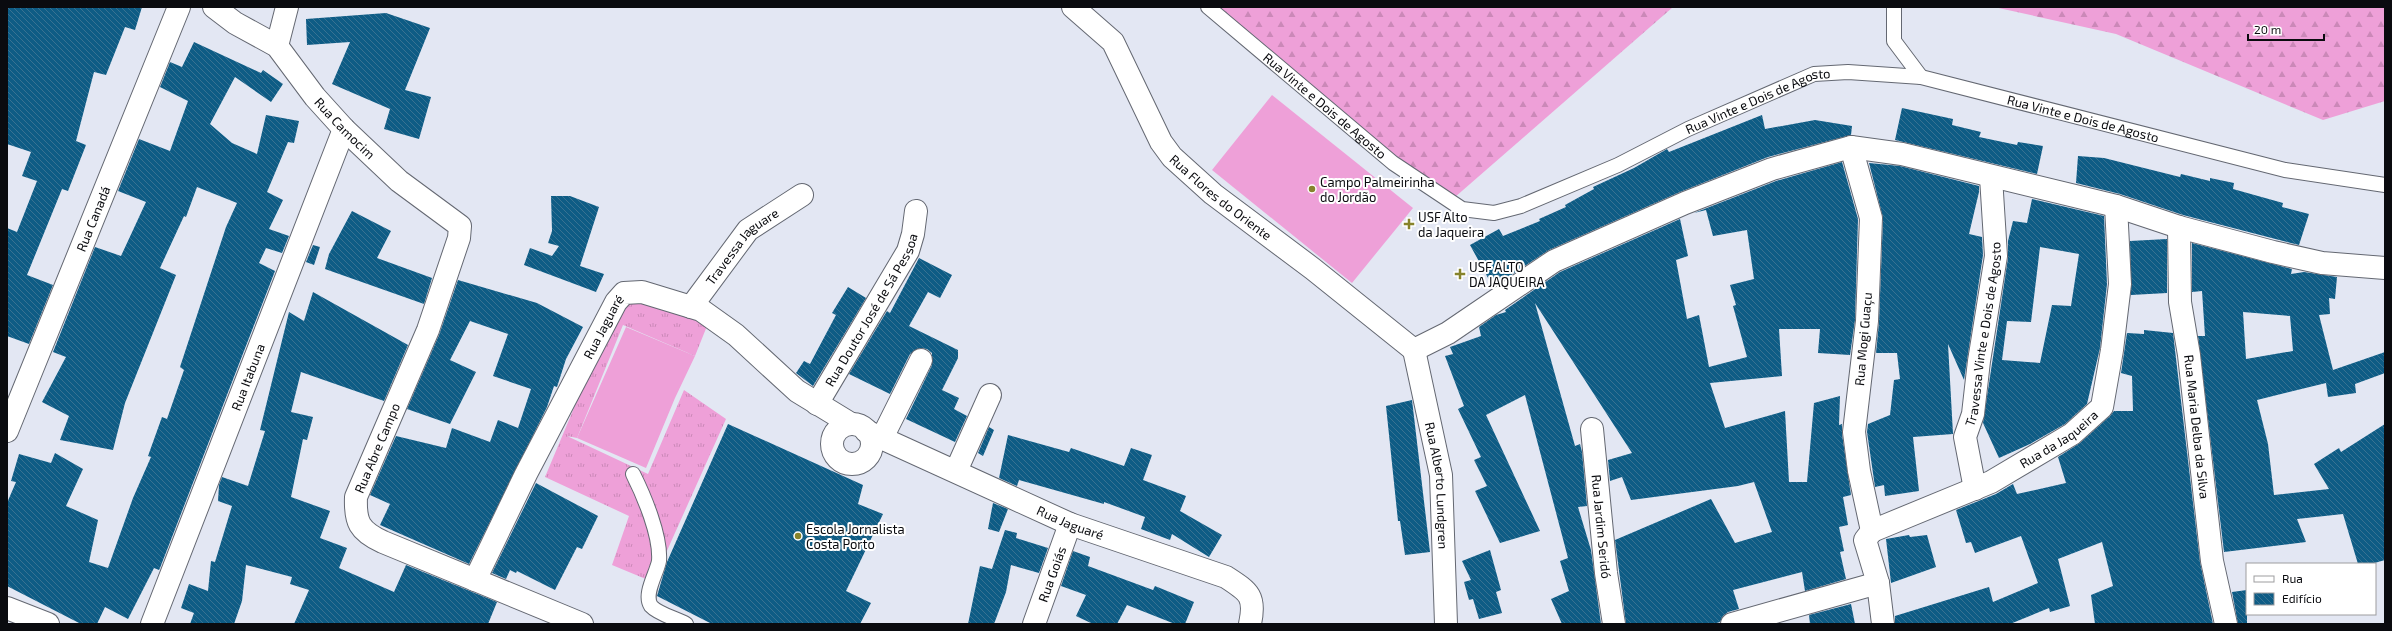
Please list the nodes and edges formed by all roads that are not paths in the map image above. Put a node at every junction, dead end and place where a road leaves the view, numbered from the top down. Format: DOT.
graph roads {
  1 [pos="179,7"];
  2 [pos="214,7"];
  3 [pos="287,7"];
  4 [pos="1073,7"];
  5 [pos="1208,7"];
  6 [pos="1894,7"];
  7 [pos="277,46"];
  8 [pos="1921,77"];
  9 [pos="344,129"];
  10 [pos="1851,147"];
  11 [pos="1991,177"];
  12 [pos="2385,185"];
  13 [pos="802,195"];
  14 [pos="2116,206"];
  15 [pos="916,211"];
  16 [pos="2179,227"];
  17 [pos="452,255"];
  18 [pos="2385,268"];
  19 [pos="691,307"];
  20 [pos="1414,350"];
  21 [pos="921,360"];
  22 [pos="990,395"];
  23 [pos="817,404"];
  24 [pos="1592,430"];
  25 [pos="7,431"];
  26 [pos="866,431"];
  27 [pos="956,471"];
  28 [pos="633,474"];
  29 [pos="1974,489"];
  30 [pos="1070,524"];
  31 [pos="1872,531"];
  32 [pos="475,580"];
  33 [pos="1878,583"];
  34 [pos="7,608"];
  35 [pos="1746,622"];
  36 [pos="48,624"];
  37 [pos="152,624"];
  38 [pos="582,624"];
  39 [pos="686,624"];
  40 [pos="1034,624"];
  41 [pos="1250,624"];
  42 [pos="1446,624"];
  43 [pos="1614,624"];
  44 [pos="1882,624"];
  45 [pos="2226,624"];
  1 -- 25 [label="street, Rua Canadá"];
  2 -- 7 [label="street, Rua Camocim"];
  3 -- 7 [label="street"];
  4 -- 20 [label="street, Rua Flores do Oriente"];
  5 -- 8 [label="lane, Rua Vinte e Dois de Agosto"];
  6 -- 8 [label="lane"];
  7 -- 9 [label="street, Rua Camocim"];
  8 -- 12 [label="lane, Rua Vinte e Dois de Agosto"];
  9 -- 17 [label="street, Rua Camocim"];
  9 -- 37 [label="street, Rua Itabuna"];
  10 -- 11 [label="street"];
  10 -- 20 [label="street"];
  10 -- 31 [label="street, Rua Mogi Guaçu"];
  11 -- 14 [label="street"];
  11 -- 29 [label="street, Travessa Vinte e Dois de Agosto"];
  13 -- 19 [label="street, Travessa Jaguare"];
  14 -- 16 [label="street"];
  14 -- 29 [label="street, Rua da Jaqueira"];
  15 -- 23 [label="street, Rua Doutor José de Sá Pessoa"];
  16 -- 18 [label="street"];
  16 -- 45 [label="street, Rua Maria Delba da Silva"];
  17 -- 32 [label="street, Rua Abre Campo"];
  19 -- 23 [label="street, Rua Jaguaré"];
  19 -- 32 [label="street, Rua Jaguaré"];
  20 -- 42 [label="street, Rua Alberto Lundgren"];
  21 -- 26 [label="street"];
  22 -- 27 [label="street"];
  23 -- 26 [label="street, Rua Jaguaré"];
  24 -- 43 [label="street, Rua Jardim Seridó"];
  26 -- 27 [label="street, Rua Jaguaré"];
  27 -- 30 [label="street, Rua Jaguaré"];
  28 -- 39 [label="lane"];
  29 -- 31 [label="street, Rua da Jaqueira"];
  30 -- 40 [label="street, Rua Goiás"];
  30 -- 41 [label="street, Rua Jaguaré"];
  31 -- 33 [label="street"];
  32 -- 38 [label="street, Rua Abre Campo"];
  33 -- 35 [label="street"];
  33 -- 44 [label="street"];
  34 -- 36 [label="street"];
}
